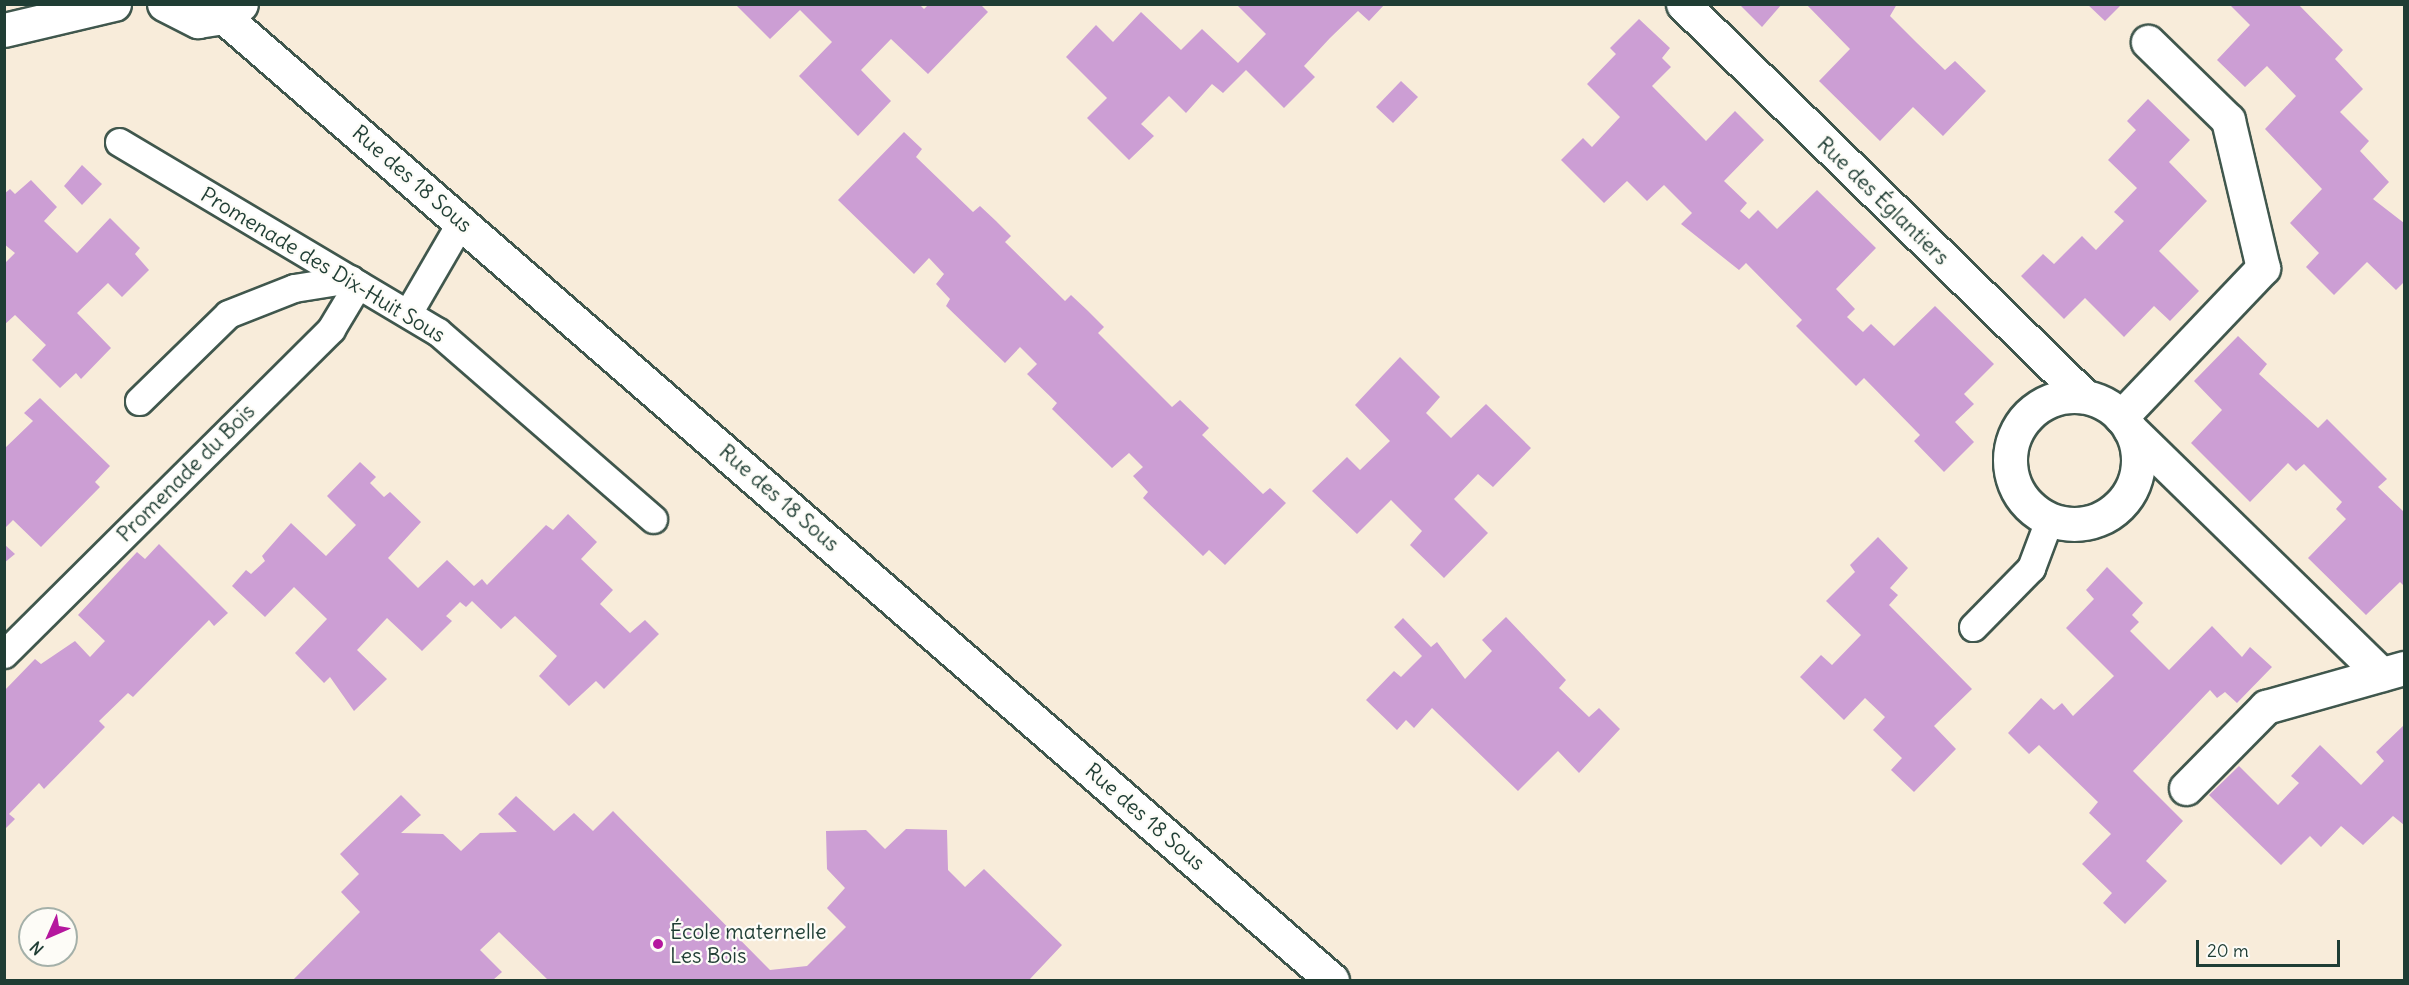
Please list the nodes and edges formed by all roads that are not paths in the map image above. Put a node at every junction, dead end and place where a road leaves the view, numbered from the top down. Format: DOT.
graph roads {
  1 [pos="114,4"];
  2 [pos="164,4"];
  3 [pos="1683,4"];
  4 [pos="232,11"];
  5 [pos="4,30"];
  6 [pos="2148,42"];
  7 [pos="119,142"];
  8 [pos="461,222"];
  9 [pos="354,282"];
  10 [pos="408,314"];
  11 [pos="2084,396"];
  12 [pos="139,401"];
  13 [pos="2126,423"];
  14 [pos="653,519"];
  15 [pos="2049,520"];
  16 [pos="1973,627"];
  17 [pos="4,654"];
  18 [pos="2393,671"];
  19 [pos="2186,788"];
  20 [pos="1332,981"];
  1 -- 5 [label="street"];
  2 -- 4 [label="street"];
  3 -- 11 [label="street, Rue des Églantiers"];
  4 -- 8 [label="street, Rue des 18 Sous"];
  6 -- 13 [label="street"];
  7 -- 9 [label="lane, Promenade des Dix-Huit Sous"];
  8 -- 10 [label="lane"];
  8 -- 20 [label="street, Rue des 18 Sous"];
  9 -- 10 [label="lane, Promenade des Dix-Huit Sous"];
  9 -- 12 [label="lane"];
  9 -- 17 [label="lane, Promenade du Bois"];
  10 -- 14 [label="lane, Promenade des Dix-Huit Sous"];
  11 -- 13 [label="street"];
  11 -- 15 [label="street"];
  13 -- 15 [label="street"];
  13 -- 18 [label="street"];
  15 -- 16 [label="lane"];
  18 -- 19 [label="street"];
}
